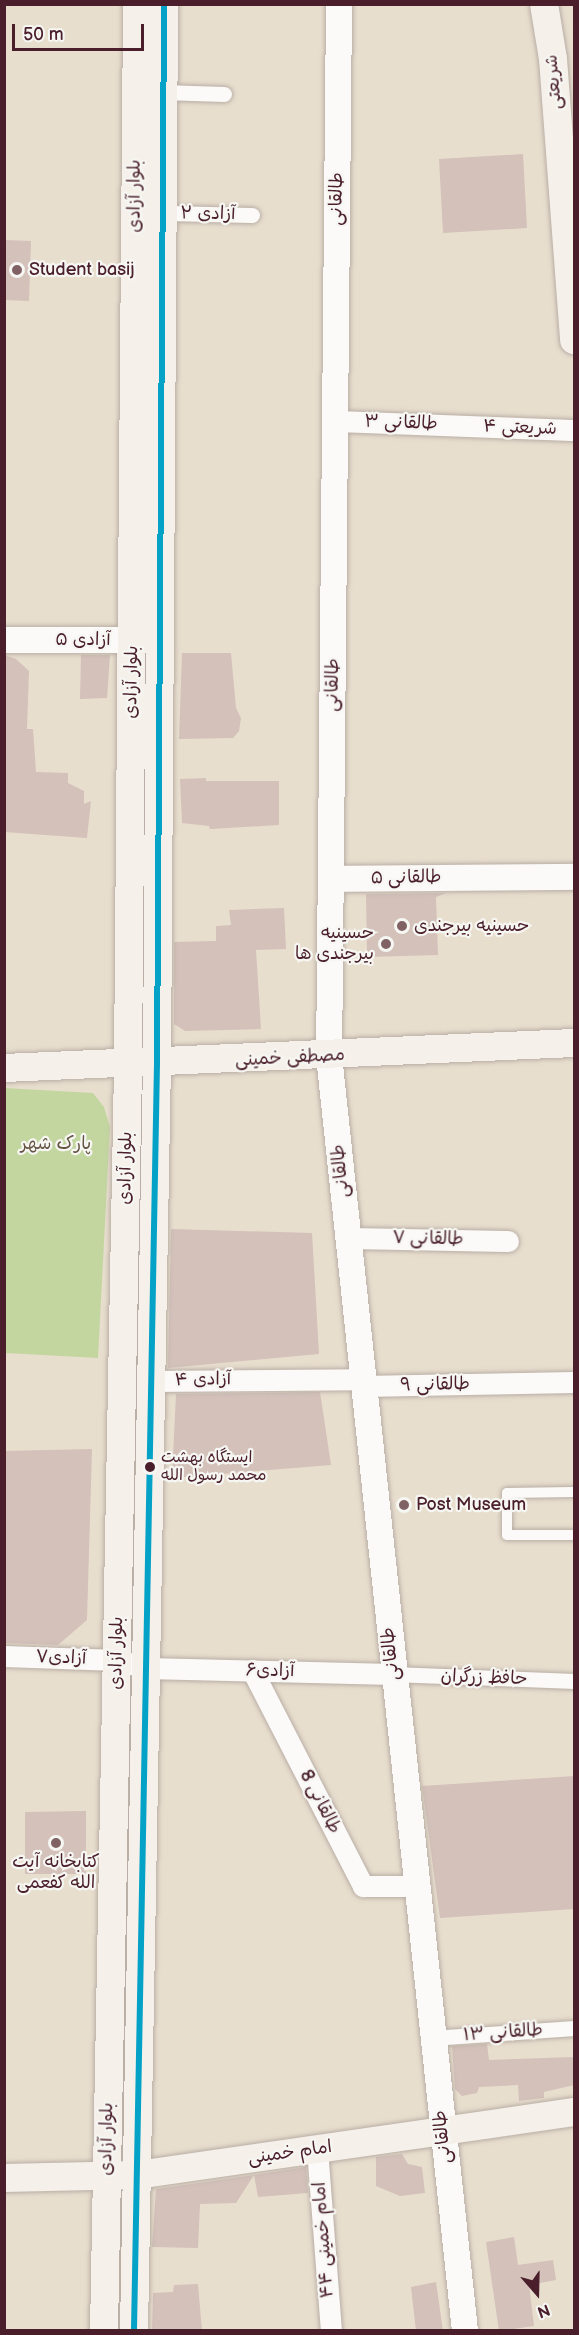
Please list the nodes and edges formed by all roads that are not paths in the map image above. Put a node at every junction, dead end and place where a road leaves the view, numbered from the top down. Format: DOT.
graph roads {
  1 [pos="137,4"];
  2 [pos="164,4"];
  3 [pos="339,4"];
  4 [pos="544,4"];
  5 [pos="564,57"];
  6 [pos="162,92"];
  7 [pos="224,94"];
  8 [pos="165,213"];
  9 [pos="252,214"];
  10 [pos="574,340"];
  11 [pos="335,421"];
  12 [pos="466,426"];
  13 [pos="574,430"];
  14 [pos="4,640"];
  15 [pos="133,640"];
  16 [pos="161,640"];
  17 [pos="574,876"];
  18 [pos="331,879"];
  19 [pos="574,1043"];
  20 [pos="329,1056"];
  21 [pos="128,1064"];
  22 [pos="157,1064"];
  23 [pos="4,1068"];
  24 [pos="348,1238"];
  25 [pos="508,1241"];
  26 [pos="150,1381"];
  27 [pos="574,1382"];
  28 [pos="362,1383"];
  29 [pos="574,1492"];
  30 [pos="574,1535"];
  31 [pos="4,1656"];
  32 [pos="117,1660"];
  33 [pos="146,1668"];
  34 [pos="252,1670"];
  35 [pos="393,1674"];
  36 [pos="574,1681"];
  37 [pos="416,1886"];
  38 [pos="110,2027"];
  39 [pos="140,2028"];
  40 [pos="574,2028"];
  41 [pos="432,2038"];
  42 [pos="574,2112"];
  43 [pos="442,2131"];
  44 [pos="317,2150"];
  45 [pos="137,2175"];
  46 [pos="106,2176"];
  47 [pos="4,2178"];
  48 [pos="104,2331"];
  49 [pos="134,2331"];
  50 [pos="331,2331"];
  51 [pos="465,2331"];
  1 -- 15 [label="main road, بلوار آزادی"];
  2 -- 6 [label="main road, بلوار آزادی"];
  3 -- 11 [label="street, طالقانی"];
  4 -- 5 [label="main road, شریعتی"];
  5 -- 10 [label="main road, شریعتی"];
  6 -- 7 [label="street"];
  6 -- 8 [label="main road, بلوار آزادی"];
  8 -- 9 [label="street, آزادی ۲"];
  8 -- 16 [label="main road, بلوار آزادی"];
  11 -- 12 [label="street, طالقانی ۳"];
  11 -- 18 [label="street, طالقانی"];
  12 -- 13 [label="street, شریعتی ۴"];
  14 -- 15 [label="street, آزادی ۵"];
  15 -- 16 [label="street, آزادی ۵"];
  15 -- 21 [label="main road, بلوار آزادی"];
  16 -- 22 [label="main road, بلوار آزادی"];
  17 -- 18 [label="street, طالقانی ۵"];
  18 -- 20 [label="street, طالقانی"];
  19 -- 20 [label="main road, مصطفی خمینی"];
  20 -- 22 [label="main road, مصطفی خمینی"];
  20 -- 24 [label="street, طالقانی"];
  21 -- 22 [label="main road, مصطفی خمینی"];
  21 -- 23 [label="main road, مصطفی خمینی"];
  21 -- 32 [label="main road, بلوار آزادی"];
  22 -- 26 [label="main road, بلوار آزادی"];
  24 -- 25 [label="street, طالقانی ۷"];
  24 -- 28 [label="street, طالقانی"];
  26 -- 28 [label="street, آزادی ۴"];
  26 -- 33 [label="main road, بلوار آزادی"];
  27 -- 28 [label="street, طالقانی ۹"];
  28 -- 35 [label="street, طالقانی"];
  29 -- 30 [label="lane"];
  31 -- 32 [label="street, آزادی۷"];
  32 -- 33 [label="street, آزادی۷"];
  32 -- 38 [label="main road, بلوار آزادی"];
  33 -- 34 [label="street, آزادی۶"];
  33 -- 39 [label="main road, بلوار آزادی"];
  34 -- 35 [label="street, آزادی۶"];
  34 -- 37 [label="street, طالقانی 8"];
  35 -- 36 [label="street, حافظ زرگران"];
  35 -- 37 [label="street, طالقانی"];
  37 -- 41 [label="street, طالقانی"];
  38 -- 39 [label="main road"];
  38 -- 46 [label="main road, بلوار آزادی"];
  39 -- 45 [label="main road, بلوار آزادی"];
  40 -- 41 [label="street, طالقانی ۱۳"];
  41 -- 43 [label="street, طالقانی"];
  42 -- 43 [label="main road, امام خمینی"];
  43 -- 44 [label="main road, امام خمینی"];
  43 -- 51 [label="street, طالقانی"];
  44 -- 45 [label="main road, امام خمینی"];
  44 -- 50 [label="street, امام خمینی ۴۴"];
  45 -- 46 [label="main road, امام خمینی"];
  45 -- 49 [label="main road, بلوار آزادی"];
  46 -- 47 [label="main road, امام خمینی"];
  46 -- 48 [label="main road, بلوار آزادی"];
}
